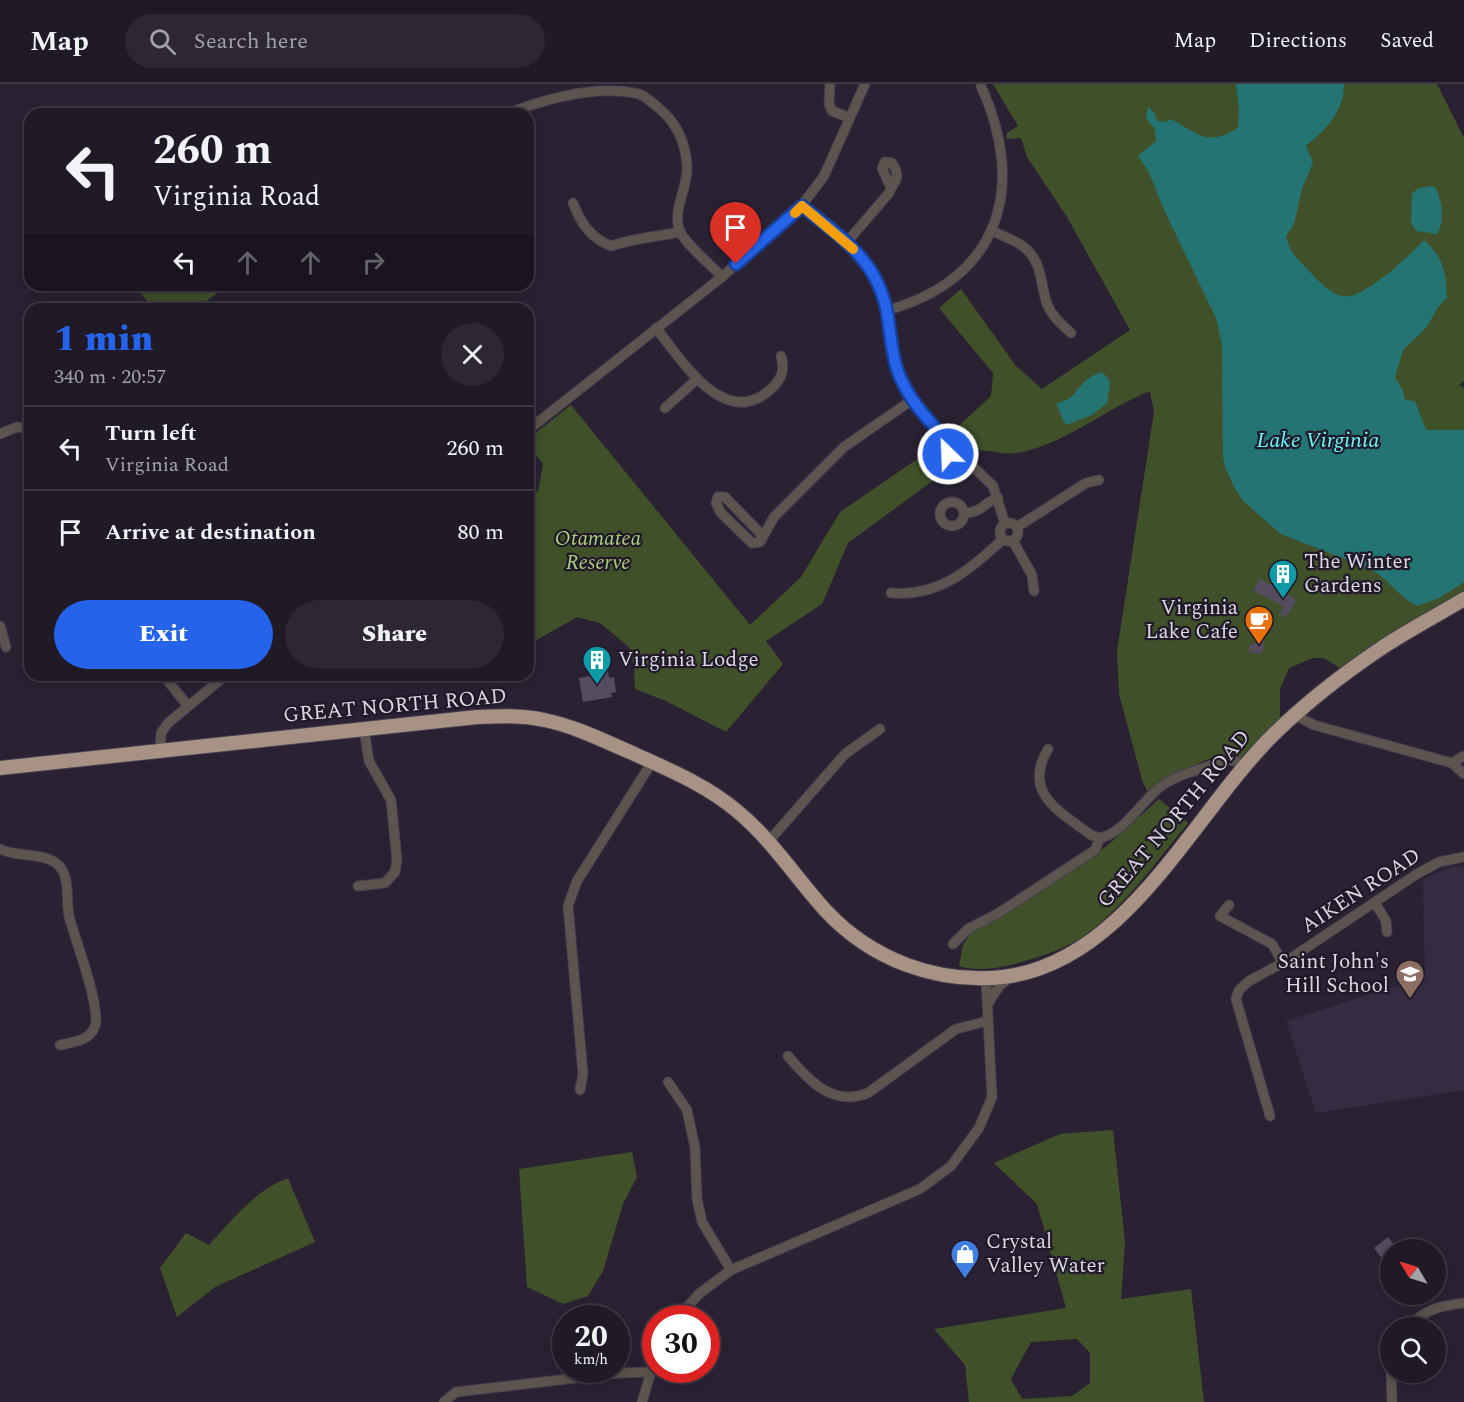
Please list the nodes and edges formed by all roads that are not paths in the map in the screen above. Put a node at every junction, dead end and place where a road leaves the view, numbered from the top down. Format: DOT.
graph roads {
  1 [pos="830,84"];
  2 [pos="865,84"];
  3 [pos="981,86"];
  4 [pos="521,108"];
  5 [pos="850,118"];
  6 [pos="891,188"];
  7 [pos="573,203"];
  8 [pos="802,206"];
  9 [pos="992,231"];
  10 [pos="680,232"];
  11 [pos="847,242"];
  12 [pos="722,277"];
  13 [pos="888,310"];
  14 [pos="656,328"];
  15 [pos="1071,333"];
  16 [pos="781,356"];
  17 [pos="697,379"];
  18 [pos="912,400"];
  19 [pos="665,408"];
  20 [pos="534,425"];
  21 [pos="24,428"];
  22 [pos="0,434"];
  23 [pos="1099,480"];
  24 [pos="998,498"];
  25 [pos="964,513"];
  26 [pos="1005,524"];
  27 [pos="1017,527"];
  28 [pos="760,532"];
  29 [pos="1008,540"];
  30 [pos="1034,591"];
  31 [pos="891,593"];
  32 [pos="1464,599"];
  33 [pos="0,627"];
  34 [pos="6,647"];
  35 [pos="168,681"];
  36 [pos="219,681"];
  37 [pos="188,706"];
  38 [pos="1295,715"];
  39 [pos="364,729"];
  40 [pos="880,729"];
  41 [pos="1048,749"];
  42 [pos="160,750"];
  43 [pos="1464,756"];
  44 [pos="652,762"];
  45 [pos="1452,763"];
  46 [pos="1245,766"];
  47 [pos="0,768"];
  48 [pos="1464,774"];
  49 [pos="1100,838"];
  50 [pos="769,841"];
  51 [pos="0,849"];
  52 [pos="1464,857"];
  53 [pos="358,886"];
  54 [pos="1375,903"];
  55 [pos="1229,905"];
  56 [pos="1387,932"];
  57 [pos="953,944"];
  58 [pos="1283,963"];
  59 [pos="1012,975"];
  60 [pos="986,979"];
  61 [pos="987,1005"];
  62 [pos="988,1021"];
  63 [pos="60,1045"];
  64 [pos="788,1056"];
  65 [pos="668,1083"];
  66 [pos="580,1090"];
  67 [pos="1269,1116"];
  68 [pos="731,1270"];
  69 [pos="1464,1303"];
  70 [pos="688,1305"];
  71 [pos="1418,1317"];
  72 [pos="642,1372"];
  73 [pos="646,1383"];
  74 [pos="1391,1383"];
  75 [pos="444,1402"];
  76 [pos="642,1402"];
  77 [pos="1392,1402"];
  1 -- 5 [label="street"];
  2 -- 5 [label="street"];
  3 -- 9 [label="street"];
  4 -- 10 [label="street"];
  5 -- 8 [label="street"];
  6 -- 11 [label="street"];
  7 -- 10 [label="street"];
  8 -- 11 [label="street"];
  8 -- 12 [label="street"];
  9 -- 13 [label="street"];
  9 -- 15 [label="street"];
  10 -- 12 [label="street"];
  11 -- 13 [label="street"];
  12 -- 14 [label="street"];
  13 -- 18 [label="street"];
  14 -- 17 [label="street"];
  14 -- 20 [label="street"];
  16 -- 17 [label="street"];
  17 -- 19 [label="street"];
  18 -- 24 [label="street"];
  18 -- 28 [label="street"];
  21 -- 22 [label="street"];
  23 -- 27 [label="street"];
  24 -- 25 [label="street"];
  24 -- 26 [label="street"];
  26 -- 27 [label="street"];
  26 -- 29 [label="street"];
  27 -- 29 [label="street"];
  28 -- 28 [label="street"];
  29 -- 30 [label="street"];
  29 -- 31 [label="street"];
  32 -- 38 [label="highway, GREAT NORTH ROAD"];
  33 -- 34 [label="street"];
  35 -- 37 [label="street"];
  36 -- 37 [label="street"];
  37 -- 42 [label="street"];
  38 -- 45 [label="street"];
  38 -- 46 [label="highway, GREAT NORTH ROAD"];
  39 -- 42 [label="highway, GREAT NORTH ROAD"];
  39 -- 44 [label="highway, GREAT NORTH ROAD"];
  39 -- 53 [label="street"];
  40 -- 50 [label="street"];
  41 -- 49 [label="street"];
  42 -- 47 [label="highway, GREAT NORTH ROAD"];
  43 -- 45 [label="street"];
  44 -- 50 [label="highway, GREAT NORTH ROAD"];
  44 -- 66 [label="street"];
  45 -- 48 [label="street"];
  46 -- 49 [label="street"];
  46 -- 59 [label="highway, GREAT NORTH ROAD"];
  49 -- 57 [label="street"];
  50 -- 60 [label="highway, GREAT NORTH ROAD"];
  51 -- 63 [label="street"];
  52 -- 54 [label="street, AIKEN ROAD"];
  54 -- 56 [label="street"];
  54 -- 58 [label="street, AIKEN ROAD"];
  55 -- 58 [label="street"];
  58 -- 67 [label="street, AIKEN ROAD"];
  59 -- 60 [label="highway, GREAT NORTH ROAD"];
  59 -- 61 [label="street"];
  60 -- 61 [label="street"];
  61 -- 62 [label="street"];
  62 -- 64 [label="street"];
  62 -- 68 [label="street"];
  65 -- 68 [label="street"];
  68 -- 70 [label="street"];
  69 -- 71 [label="street"];
  72 -- 75 [label="street"];
  73 -- 76 [label="street"];
  74 -- 77 [label="street"];
}
